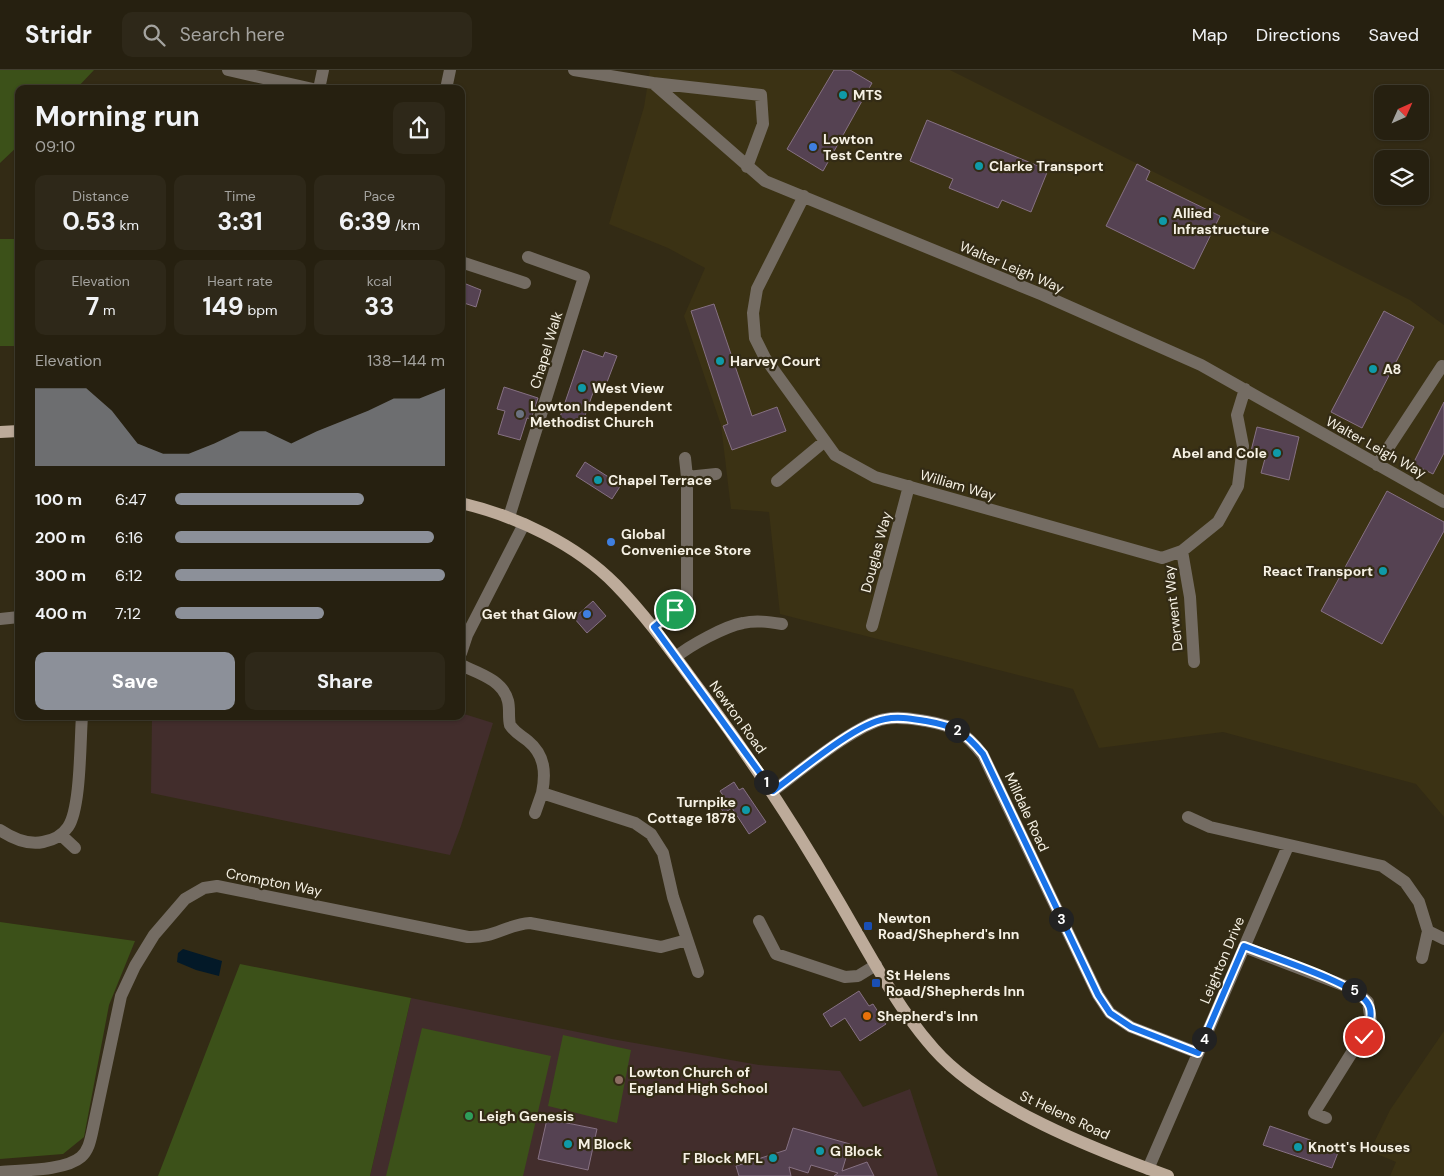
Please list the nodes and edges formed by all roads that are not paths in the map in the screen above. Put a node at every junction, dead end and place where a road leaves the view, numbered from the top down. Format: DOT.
graph roads {
  1 [pos="228,70"];
  2 [pos="323,70"];
  3 [pos="450,70"];
  4 [pos="574,70"];
  5 [pos="653,82"];
  6 [pos="295,85"];
  7 [pos="320,85"];
  8 [pos="447,85"];
  9 [pos="747,167"];
  10 [pos="804,196"];
  11 [pos="528,257"];
  12 [pos="465,263"];
  13 [pos="525,283"];
  14 [pos="1442,366"];
  15 [pos="1245,389"];
  16 [pos="15,431"];
  17 [pos="0,432"];
  18 [pos="825,441"];
  19 [pos="685,458"];
  20 [pos="1377,465"];
  21 [pos="716,474"];
  22 [pos="687,477"];
  23 [pos="778,481"];
  24 [pos="909,486"];
  25 [pos="1444,502"];
  26 [pos="465,505"];
  27 [pos="509,517"];
  28 [pos="524,524"];
  29 [pos="1182,551"];
  30 [pos="15,617"];
  31 [pos="0,620"];
  32 [pos="782,624"];
  33 [pos="872,626"];
  34 [pos="654,627"];
  35 [pos="465,641"];
  36 [pos="676,657"];
  37 [pos="1194,662"];
  38 [pos="465,667"];
  39 [pos="82,720"];
  40 [pos="773,791"];
  41 [pos="542,792"];
  42 [pos="535,813"];
  43 [pos="1188,817"];
  44 [pos="0,830"];
  45 [pos="61,835"];
  46 [pos="1288,846"];
  47 [pos="75,848"];
  48 [pos="759,921"];
  49 [pos="1428,931"];
  50 [pos="687,940"];
  51 [pos="1444,940"];
  52 [pos="1244,946"];
  53 [pos="1422,958"];
  54 [pos="876,965"];
  55 [pos="698,972"];
  56 [pos="934,1049"];
  57 [pos="1198,1053"];
  58 [pos="1315,1114"];
  59 [pos="1148,1169"];
  60 [pos="0,1172"];
  61 [pos="1168,1176"];
  1 -- 6 [label="street"];
  2 -- 7 [label="street"];
  3 -- 8 [label="street"];
  4 -- 5 [label="street"];
  5 -- 9 [label="street, Walter Leigh Way"];
  5 -- 9 [label="street"];
  9 -- 10 [label="street, Walter Leigh Way"];
  10 -- 15 [label="street, Walter Leigh Way"];
  10 -- 18 [label="street, William Way"];
  11 -- 27 [label="street, Chapel Walk"];
  12 -- 13 [label="street"];
  14 -- 20 [label="street"];
  15 -- 20 [label="street, Walter Leigh Way"];
  15 -- 29 [label="street, William Way"];
  16 -- 17 [label="main road"];
  18 -- 23 [label="street"];
  18 -- 24 [label="street, William Way"];
  19 -- 22 [label="street"];
  20 -- 25 [label="street, Walter Leigh Way"];
  21 -- 22 [label="street"];
  22 -- 34 [label="street"];
  24 -- 29 [label="street, William Way"];
  24 -- 33 [label="street, Douglas Way"];
  26 -- 27 [label="main road, Newton Road"];
  27 -- 28 [label="main road, Newton Road"];
  28 -- 34 [label="main road, Newton Road"];
  28 -- 35 [label="street"];
  29 -- 37 [label="street, Derwent Way"];
  30 -- 31 [label="street"];
  32 -- 36 [label="street"];
  34 -- 36 [label="main road, Newton Road"];
  36 -- 40 [label="main road, Newton Road"];
  38 -- 41 [label="street"];
  39 -- 45 [label="street"];
  40 -- 54 [label="main road, Newton Road"];
  40 -- 57 [label="street, Milldale Road"];
  41 -- 42 [label="street"];
  41 -- 50 [label="street"];
  43 -- 46 [label="street"];
  44 -- 45 [label="street"];
  45 -- 47 [label="street"];
  46 -- 49 [label="street"];
  46 -- 52 [label="street, Leighton Drive"];
  48 -- 54 [label="street"];
  49 -- 51 [label="street"];
  49 -- 53 [label="street"];
  50 -- 55 [label="street"];
  50 -- 60 [label="street, Crompton Way"];
  52 -- 57 [label="street, Leighton Drive"];
  52 -- 58 [label="street"];
  54 -- 56 [label="main road, Newton Road"];
  56 -- 59 [label="main road, St Helens Road"];
  57 -- 59 [label="street, Leighton Drive"];
  59 -- 61 [label="main road, St Helens Road"];
}
